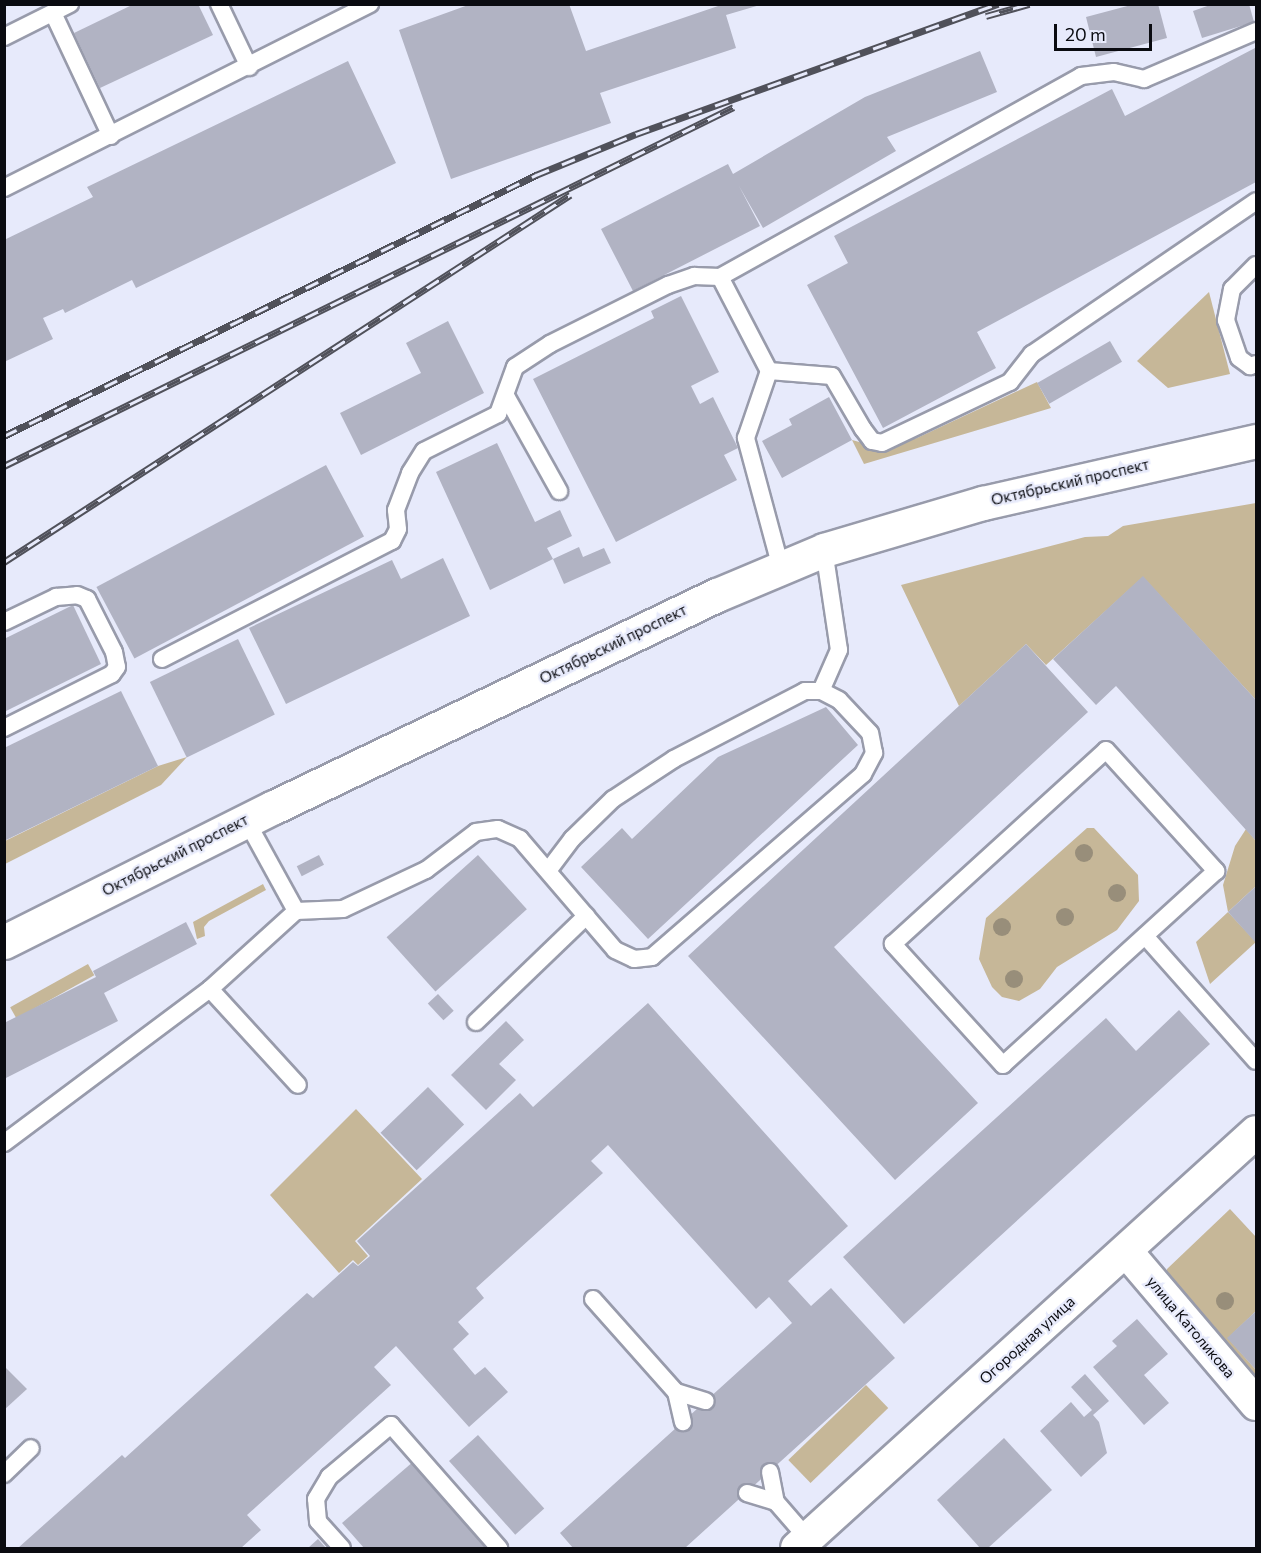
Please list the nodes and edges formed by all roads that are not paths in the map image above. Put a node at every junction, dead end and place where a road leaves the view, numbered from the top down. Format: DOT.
graph roads {
  1 [pos="69,4"];
  2 [pos="219,4"];
  3 [pos="370,4"];
  4 [pos="53,13"];
  5 [pos="1257,31"];
  6 [pos="4,37"];
  7 [pos="249,67"];
  8 [pos="111,136"];
  9 [pos="4,188"];
  10 [pos="1257,201"];
  11 [pos="1257,265"];
  12 [pos="720,277"];
  13 [pos="1257,364"];
  14 [pos="769,371"];
  15 [pos="506,396"];
  16 [pos="1257,441"];
  17 [pos="559,491"];
  18 [pos="824,550"];
  19 [pos="782,568"];
  20 [pos="4,622"];
  21 [pos="162,660"];
  22 [pos="821,691"];
  23 [pos="4,728"];
  24 [pos="246,820"];
  25 [pos="549,870"];
  26 [pos="296,911"];
  27 [pos="586,916"];
  28 [pos="1145,936"];
  29 [pos="4,942"];
  30 [pos="210,989"];
  31 [pos="476,1022"];
  32 [pos="1257,1060"];
  33 [pos="298,1085"];
  34 [pos="1257,1132"];
  35 [pos="4,1143"];
  36 [pos="1126,1251"];
  37 [pos="593,1299"];
  38 [pos="676,1392"];
  39 [pos="706,1401"];
  40 [pos="1257,1404"];
  41 [pos="683,1422"];
  42 [pos="32,1448"];
  43 [pos="770,1472"];
  44 [pos="4,1474"];
  45 [pos="747,1493"];
  46 [pos="776,1502"];
  47 [pos="802,1544"];
  48 [pos="342,1548"];
  49 [pos="499,1548"];
  1 -- 4 [label="lane"];
  2 -- 7 [label="lane"];
  3 -- 7 [label="lane"];
  4 -- 6 [label="lane"];
  4 -- 8 [label="lane"];
  5 -- 12 [label="lane"];
  7 -- 8 [label="lane"];
  8 -- 9 [label="lane"];
  10 -- 14 [label="lane"];
  11 -- 13 [label="lane"];
  12 -- 14 [label="lane"];
  12 -- 15 [label="lane"];
  14 -- 19 [label="lane"];
  15 -- 17 [label="lane"];
  15 -- 21 [label="lane"];
  16 -- 18 [label="main road, Октябрьский проспект"];
  18 -- 19 [label="main road, Октябрьский проспект"];
  18 -- 22 [label="lane"];
  19 -- 24 [label="main road, Октябрьский проспект"];
  20 -- 23 [label="lane"];
  22 -- 25 [label="lane"];
  22 -- 27 [label="lane"];
  24 -- 26 [label="lane"];
  24 -- 29 [label="main road, Октябрьский проспект"];
  25 -- 26 [label="lane"];
  25 -- 27 [label="lane"];
  26 -- 30 [label="lane"];
  27 -- 31 [label="lane"];
  28 -- 28 [label="lane"];
  28 -- 32 [label="lane"];
  30 -- 33 [label="lane"];
  30 -- 35 [label="lane"];
  34 -- 36 [label="street, Огородная улица"];
  36 -- 40 [label="street, улица Католикова"];
  36 -- 47 [label="street, Огородная улица"];
  37 -- 38 [label="lane"];
  38 -- 39 [label="lane"];
  38 -- 41 [label="lane"];
  42 -- 44 [label="lane"];
  43 -- 46 [label="lane"];
  45 -- 46 [label="lane"];
  46 -- 47 [label="lane"];
  48 -- 49 [label="lane"];
}
